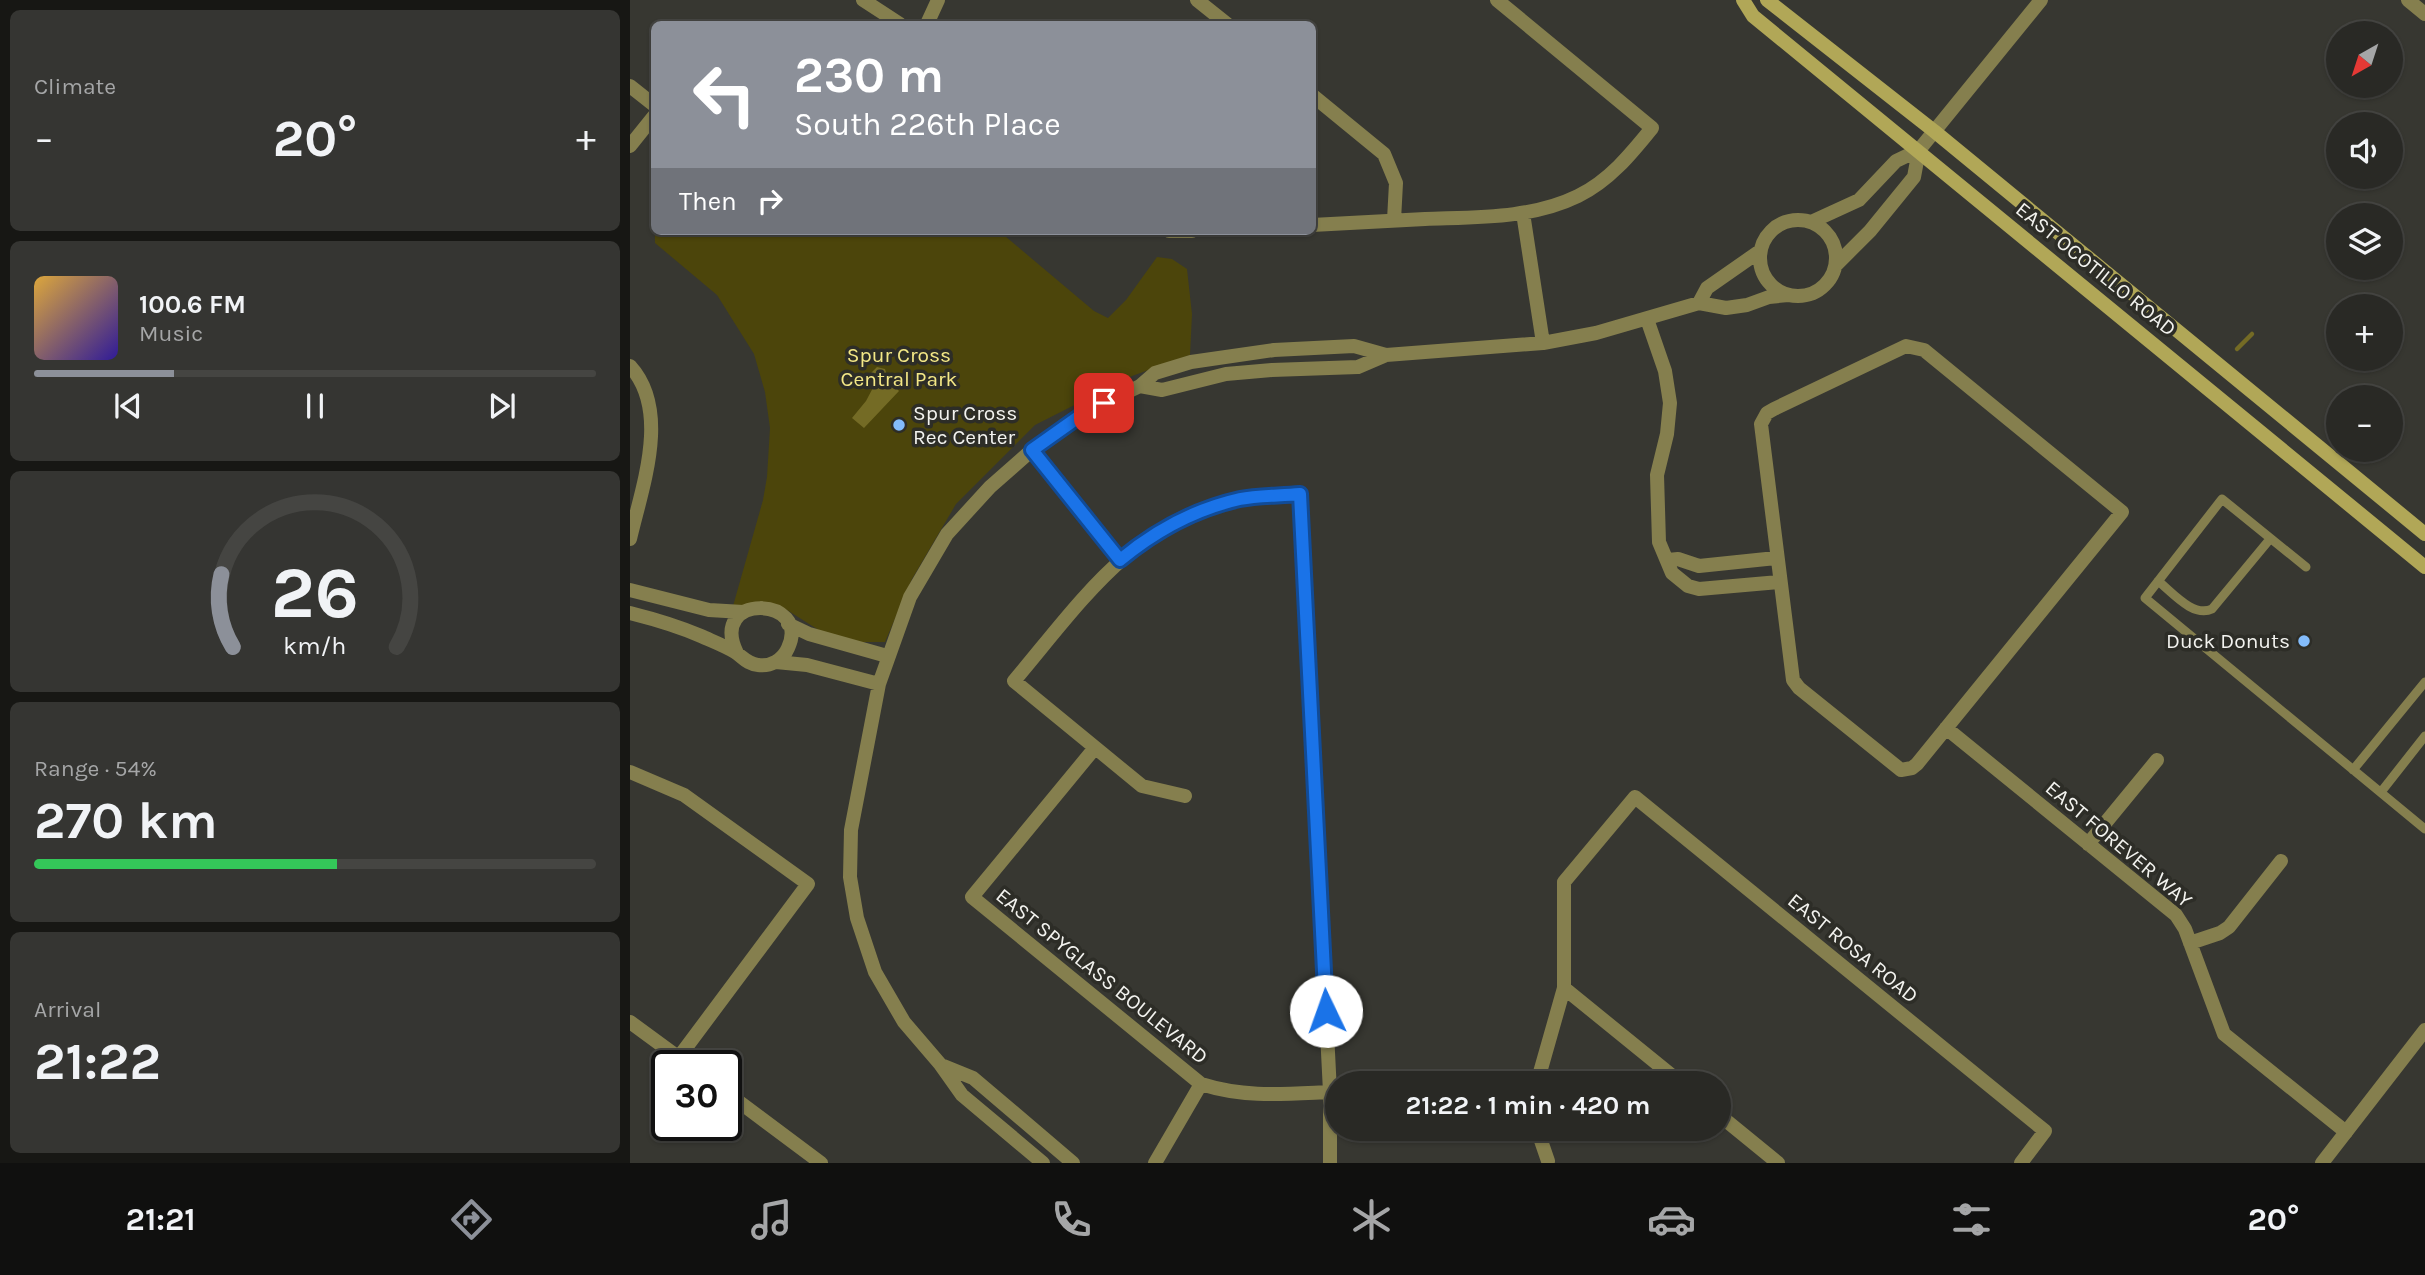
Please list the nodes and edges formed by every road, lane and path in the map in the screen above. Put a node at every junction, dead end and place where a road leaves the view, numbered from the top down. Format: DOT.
graph roads {
  1 [pos="863,0"];
  2 [pos="938,0"];
  3 [pos="1197,0"];
  4 [pos="1497,0"];
  5 [pos="1743,0"];
  6 [pos="1767,0"];
  7 [pos="2041,0"];
  8 [pos="2407,0"];
  9 [pos="2425,14"];
  10 [pos="895,21"];
  11 [pos="928,21"];
  12 [pos="1223,21"];
  13 [pos="630,86"];
  14 [pos="1316,98"];
  15 [pos="651,103"];
  16 [pos="651,120"];
  17 [pos="1934,131"];
  18 [pos="630,146"];
  19 [pos="1919,150"];
  20 [pos="1523,213"];
  21 [pos="1394,220"];
  22 [pos="1811,222"];
  23 [pos="1316,225"];
  24 [pos="1760,251"];
  25 [pos="1836,265"];
  26 [pos="1788,295"];
  27 [pos="1699,303"];
  28 [pos="1647,319"];
  29 [pos="1543,344"];
  30 [pos="1386,355"];
  31 [pos="630,366"];
  32 [pos="1140,386"];
  33 [pos="1032,450"];
  34 [pos="2425,534"];
  35 [pos="630,538"];
  36 [pos="2270,539"];
  37 [pos="1776,558"];
  38 [pos="1120,560"];
  39 [pos="1668,560"];
  40 [pos="2306,567"];
  41 [pos="2425,567"];
  42 [pos="2158,581"];
  43 [pos="1779,582"];
  44 [pos="630,590"];
  45 [pos="743,612"];
  46 [pos="630,613"];
  47 [pos="788,624"];
  48 [pos="737,653"];
  49 [pos="776,662"];
  50 [pos="885,663"];
  51 [pos="2425,682"];
  52 [pos="878,684"];
  53 [pos="1946,728"];
  54 [pos="2425,736"];
  55 [pos="1094,749"];
  56 [pos="2157,760"];
  57 [pos="2353,770"];
  58 [pos="630,772"];
  59 [pos="2381,792"];
  60 [pos="1185,796"];
  61 [pos="2425,829"];
  62 [pos="2088,844"];
  63 [pos="2281,861"];
  64 [pos="2190,943"];
  65 [pos="1564,988"];
  66 [pos="630,1022"];
  67 [pos="2425,1030"];
  68 [pos="669,1050"];
  69 [pos="693,1050"];
  70 [pos="940,1064"];
  71 [pos="1329,1071"];
  72 [pos="1540,1071"];
  73 [pos="1666,1071"];
  74 [pos="1201,1084"];
  75 [pos="1325,1092"];
  76 [pos="742,1104"];
  77 [pos="1731,1125"];
  78 [pos="2346,1132"];
  79 [pos="1330,1141"];
  80 [pos="1541,1141"];
  81 [pos="1548,1161"];
  82 [pos="821,1163"];
  83 [pos="1043,1163"];
  84 [pos="1073,1163"];
  85 [pos="1155,1163"];
  86 [pos="1330,1163"];
  87 [pos="1778,1163"];
  88 [pos="2021,1163"];
  89 [pos="2322,1163"];
  1 -- 10 [label="street"];
  2 -- 11 [label="street"];
  3 -- 12 [label="street"];
  4 -- 20 [label="street"];
  5 -- 19 [label="main road, EAST OCOTILLO ROAD"];
  6 -- 17 [label="main road, EAST OCOTILLO ROAD"];
  7 -- 17 [label="street"];
  8 -- 9 [label="street"];
  13 -- 15 [label="street"];
  14 -- 21 [label="street"];
  16 -- 18 [label="street"];
  17 -- 19 [label="street"];
  17 -- 34 [label="main road, EAST OCOTILLO ROAD"];
  19 -- 22 [label="street"];
  19 -- 25 [label="street"];
  19 -- 41 [label="main road, EAST OCOTILLO ROAD"];
  20 -- 21 [label="street"];
  20 -- 29 [label="street"];
  21 -- 23 [label="street"];
  22 -- 24 [label="street"];
  22 -- 25 [label="street"];
  24 -- 26 [label="street"];
  24 -- 27 [label="street"];
  25 -- 26 [label="street"];
  26 -- 27 [label="street"];
  27 -- 28 [label="street"];
  28 -- 29 [label="street"];
  28 -- 39 [label="street"];
  29 -- 30 [label="street"];
  30 -- 32 [label="street"];
  30 -- 32 [label="street"];
  31 -- 35 [label="street"];
  32 -- 33 [label="street"];
  33 -- 38 [label="street"];
  33 -- 50 [label="street"];
  36 -- 40 [label="lane"];
  36 -- 42 [label="lane"];
  36 -- 42 [label="lane"];
  37 -- 39 [label="street"];
  37 -- 43 [label="street"];
  37 -- 53 [label="street"];
  38 -- 55 [label="street"];
  38 -- 71 [label="street"];
  39 -- 43 [label="street"];
  42 -- 57 [label="lane"];
  43 -- 53 [label="street"];
  44 -- 45 [label="street"];
  45 -- 47 [label="street"];
  45 -- 48 [label="street"];
  46 -- 48 [label="street"];
  47 -- 49 [label="street"];
  47 -- 50 [label="street"];
  48 -- 49 [label="street"];
  49 -- 52 [label="street"];
  50 -- 52 [label="street"];
  51 -- 57 [label="lane"];
  52 -- 70 [label="street"];
  53 -- 62 [label="street, EAST FOREVER WAY"];
  54 -- 59 [label="lane"];
  55 -- 60 [label="street"];
  55 -- 74 [label="street, EAST SPYGLASS BOULEVARD"];
  56 -- 62 [label="street"];
  57 -- 59 [label="lane"];
  58 -- 69 [label="street"];
  59 -- 61 [label="lane"];
  62 -- 64 [label="street, EAST FOREVER WAY"];
  63 -- 64 [label="street"];
  64 -- 78 [label="street, EAST FOREVER WAY"];
  65 -- 72 [label="street"];
  65 -- 73 [label="street"];
  65 -- 88 [label="street, EAST ROSA ROAD"];
  66 -- 68 [label="street"];
  67 -- 78 [label="street"];
  70 -- 83 [label="street"];
  70 -- 84 [label="street"];
  74 -- 75 [label="street, EAST SPYGLASS BOULEVARD"];
  74 -- 85 [label="street"];
  76 -- 82 [label="street"];
  77 -- 87 [label="street"];
  78 -- 89 [label="street"];
  79 -- 86 [label="street"];
  80 -- 81 [label="street"];
}
